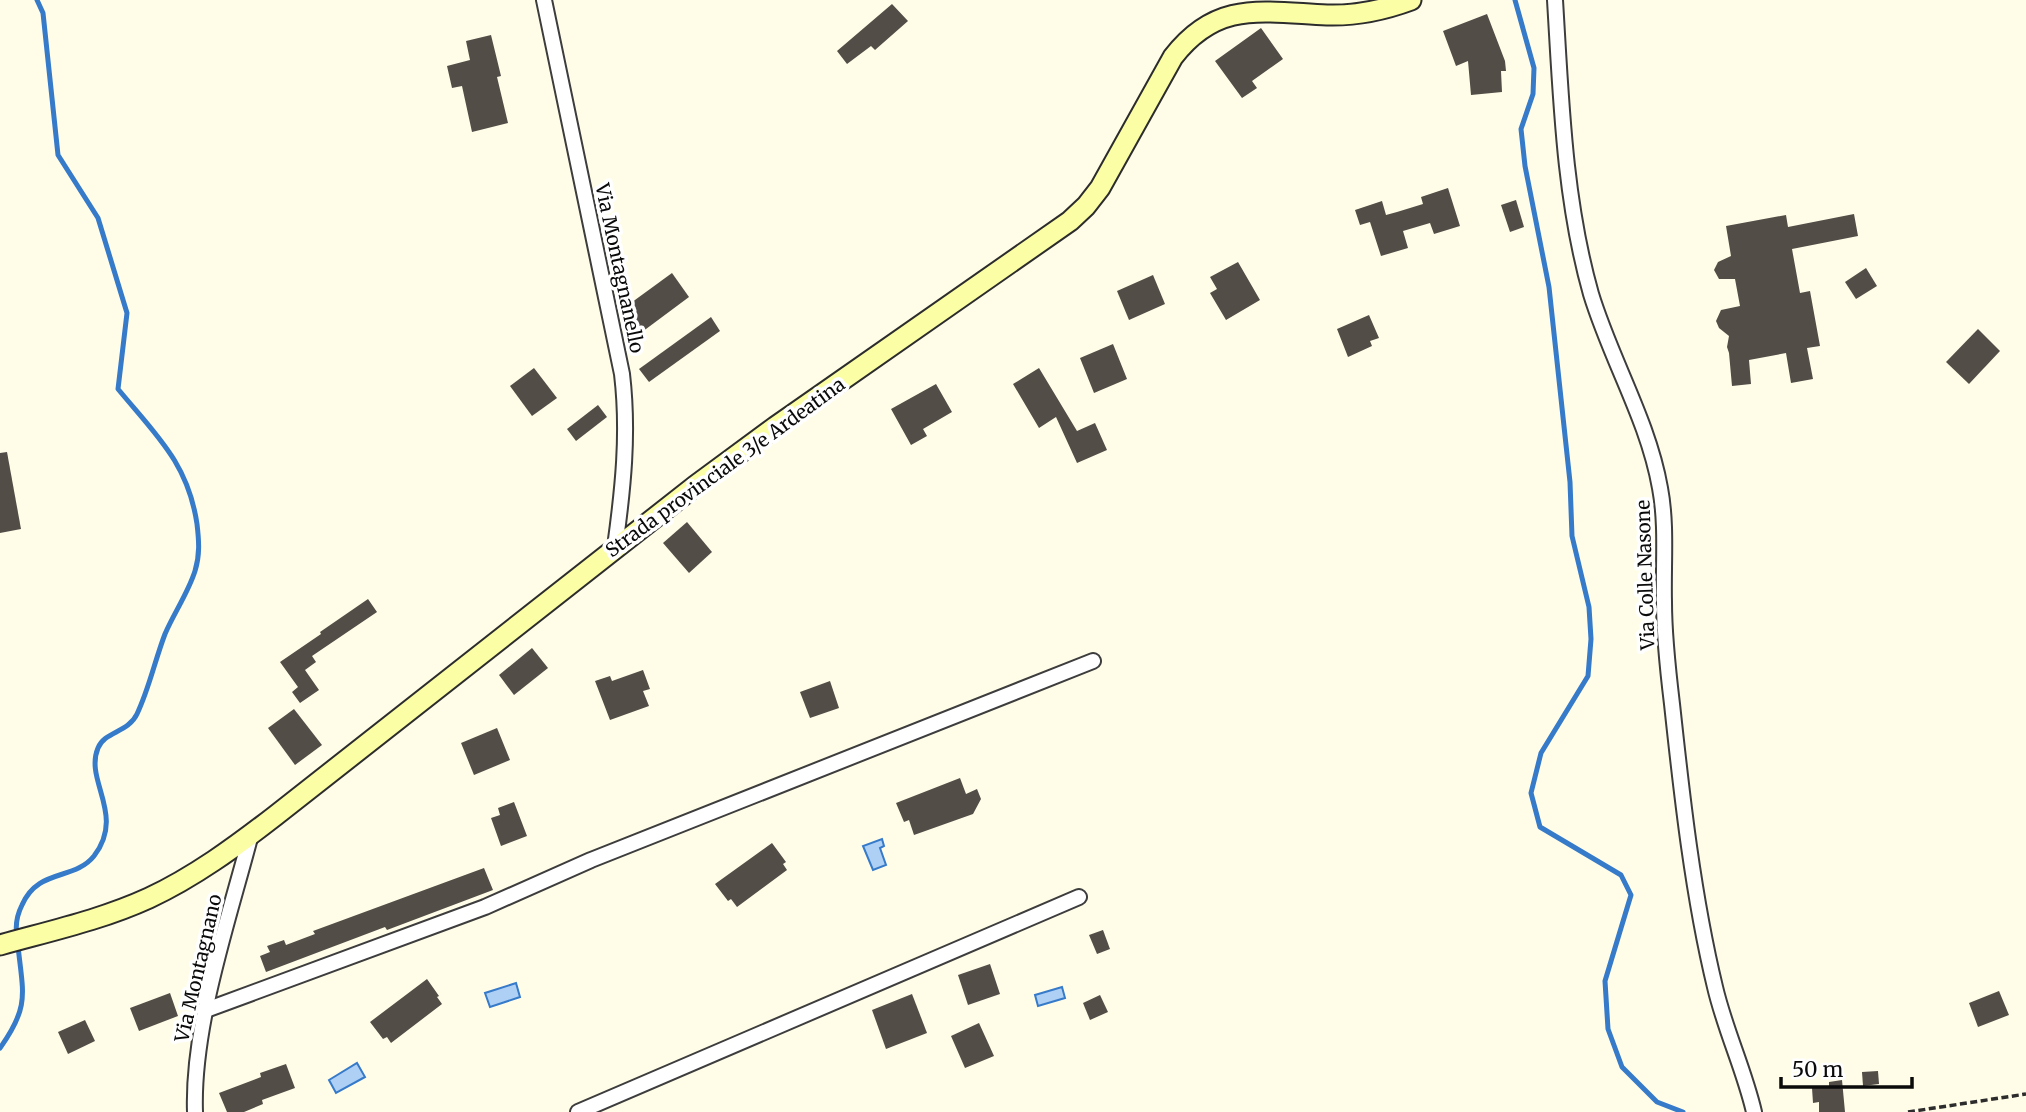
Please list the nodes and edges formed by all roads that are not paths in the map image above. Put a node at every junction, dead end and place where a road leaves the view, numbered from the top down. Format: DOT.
graph roads {
  1 [pos="544,0"];
  2 [pos="1411,0"];
  3 [pos="1555,0"];
  4 [pos="615,547"];
  5 [pos="1093,661"];
  6 [pos="251,834"];
  7 [pos="1079,897"];
  8 [pos="1,945"];
  9 [pos="206,1010"];
  10 [pos="195,1112"];
  11 [pos="579,1112"];
  12 [pos="1754,1112"];
  1 -- 4 [label="street, Via Montagnanello"];
  2 -- 4 [label="main road, Strada provinciale 3/e Ardeatina"];
  3 -- 12 [label="street, Via Colle Nasone"];
  4 -- 6 [label="main road, Strada provinciale 3/e Ardeatina"];
  5 -- 9 [label="street"];
  6 -- 8 [label="main road, Strada provinciale 3/e Ardeatina"];
  6 -- 9 [label="street, Via Montagnano"];
  7 -- 11 [label="street"];
  9 -- 10 [label="street, Via Montagnano"];
}
